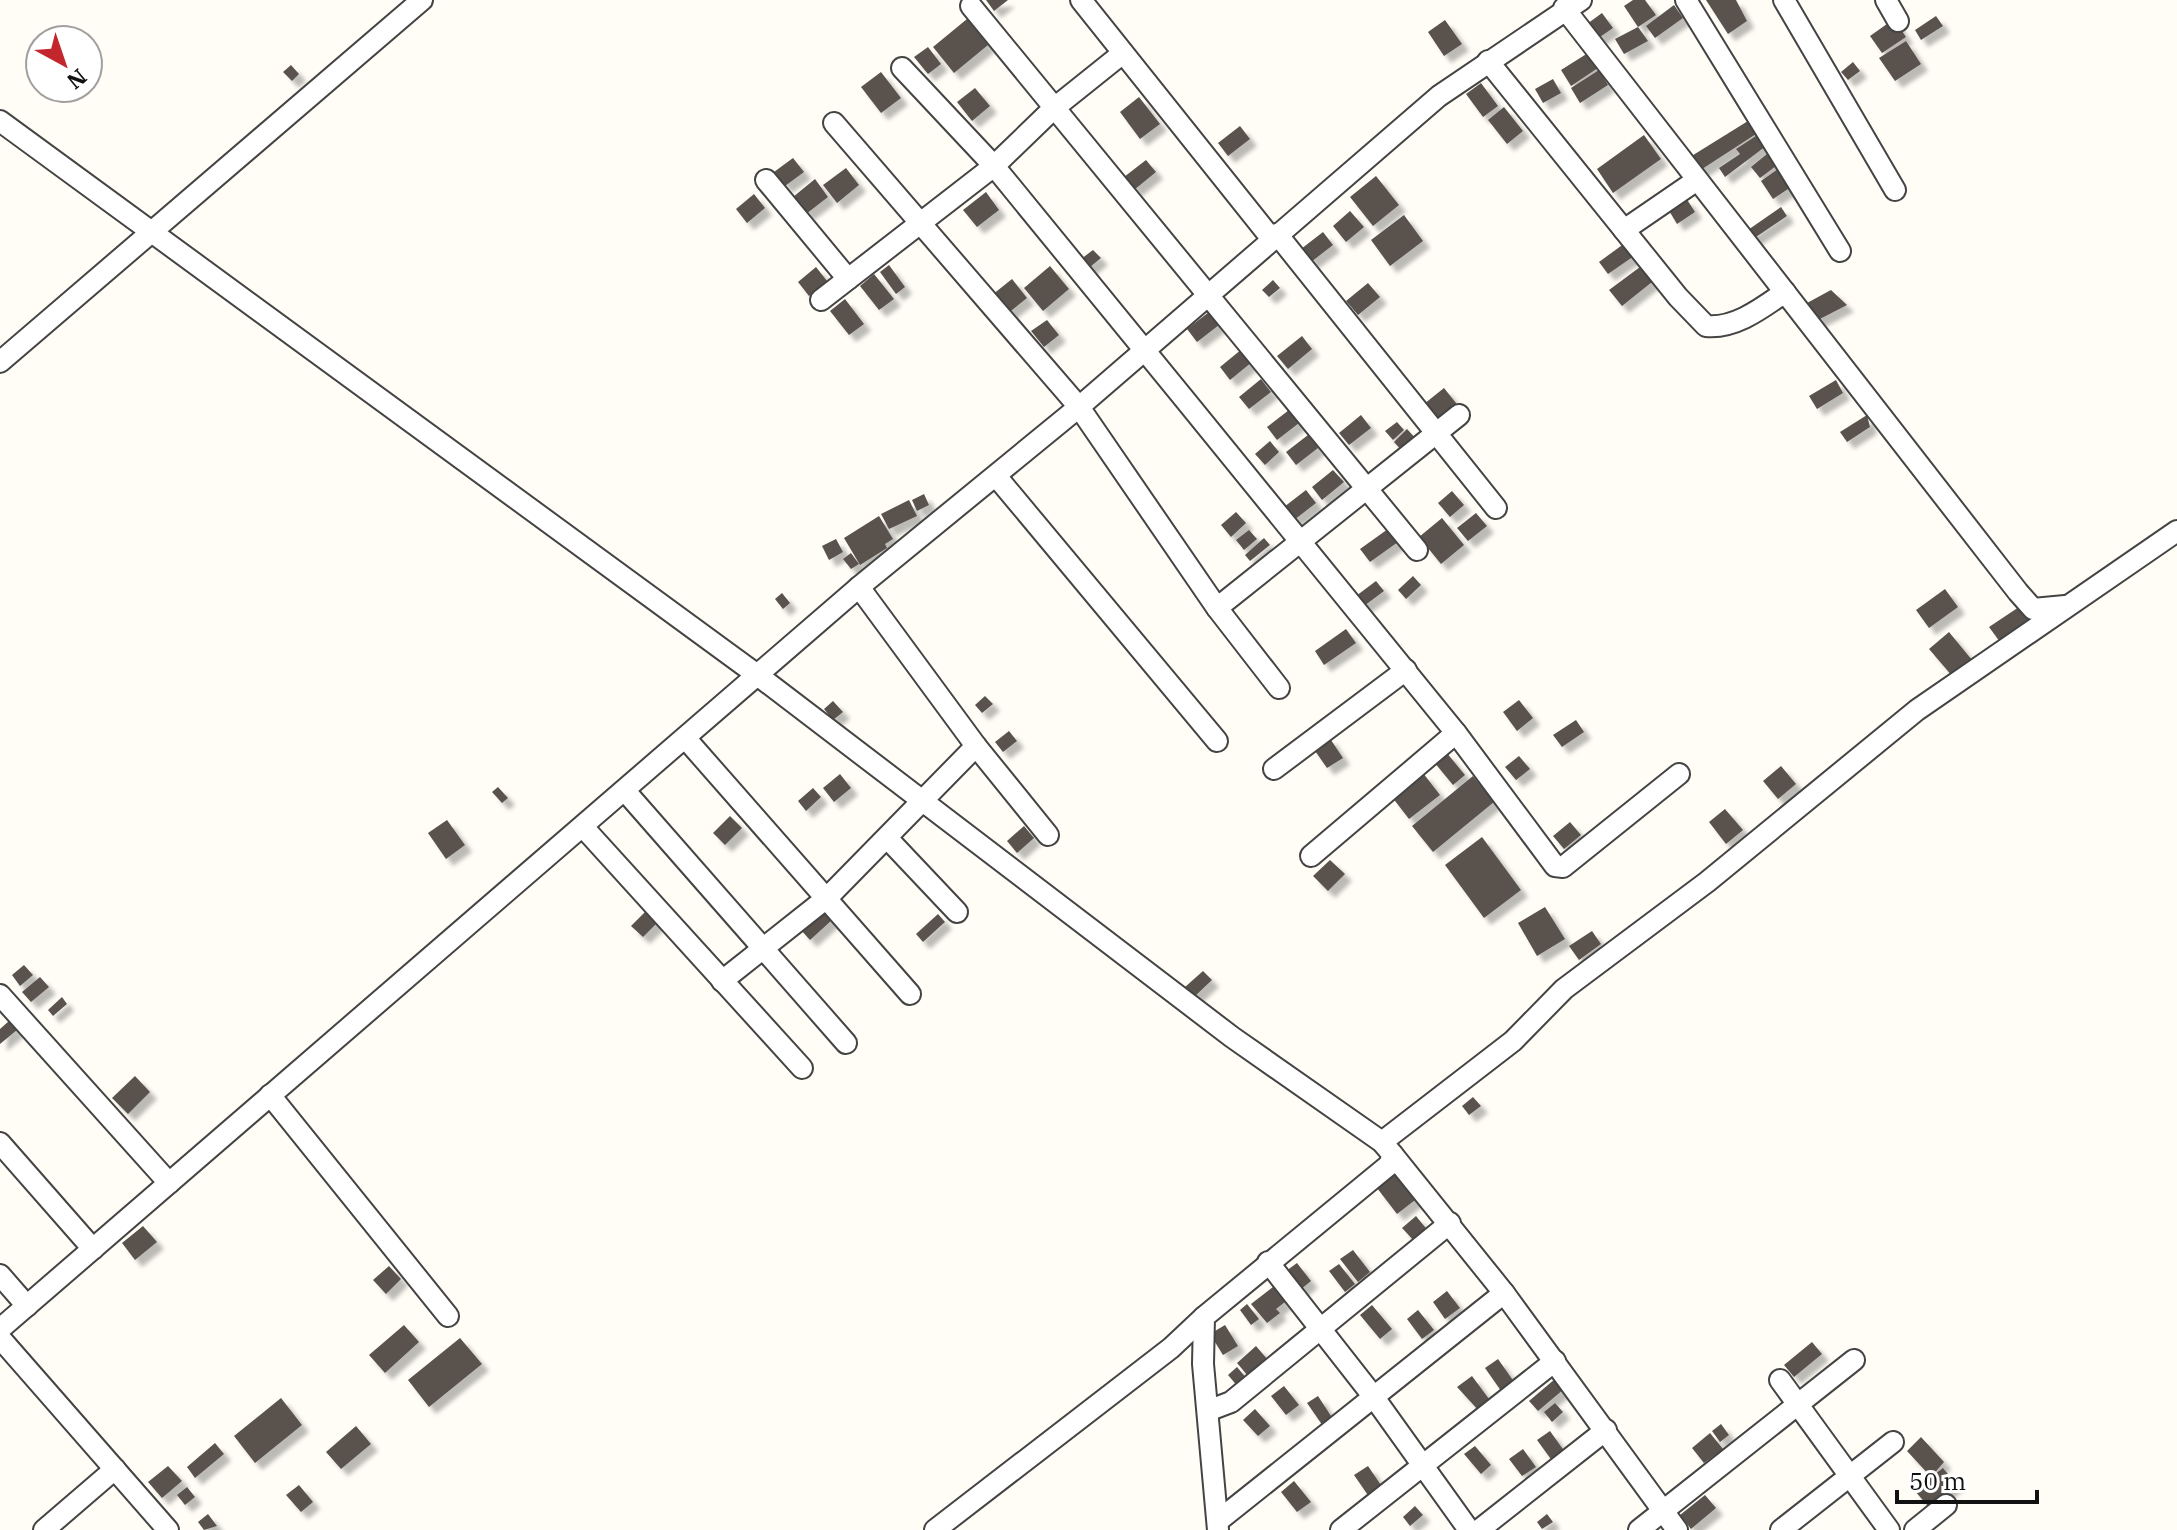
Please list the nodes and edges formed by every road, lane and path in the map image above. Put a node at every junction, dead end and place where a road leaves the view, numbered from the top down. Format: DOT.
graph roads {
  1 [pos="422,0"];
  2 [pos="1081,0"];
  3 [pos="1686,0"];
  4 [pos="1784,0"];
  5 [pos="1886,0"];
  6 [pos="1573,4"];
  7 [pos="971,6"];
  8 [pos="1898,21"];
  9 [pos="1123,53"];
  10 [pos="1488,61"];
  11 [pos="902,68"];
  12 [pos="1053,109"];
  13 [pos="0,121"];
  14 [pos="834,123"];
  15 [pos="994,166"];
  16 [pos="766,180"];
  17 [pos="1697,180"];
  18 [pos="1895,190"];
  19 [pos="921,224"];
  20 [pos="1624,230"];
  21 [pos="151,232"];
  22 [pos="1274,236"];
  23 [pos="1840,251"];
  24 [pos="848,279"];
  25 [pos="1785,292"];
  26 [pos="1207,295"];
  27 [pos="821,300"];
  28 [pos="1143,352"];
  29 [pos="0,362"];
  30 [pos="1079,407"];
  31 [pos="1459,415"];
  32 [pos="1437,432"];
  33 [pos="996,476"];
  34 [pos="1368,490"];
  35 [pos="1496,508"];
  36 [pos="2177,531"];
  37 [pos="1301,542"];
  38 [pos="1417,550"];
  39 [pos="859,587"];
  40 [pos="2069,606"];
  41 [pos="1217,608"];
  42 [pos="1406,670"];
  43 [pos="760,677"];
  44 [pos="1279,688"];
  45 [pos="1456,733"];
  46 [pos="687,740"];
  47 [pos="1217,741"];
  48 [pos="976,746"];
  49 [pos="1274,769"];
  50 [pos="1679,774"];
  51 [pos="626,792"];
  52 [pos="922,803"];
  53 [pos="584,828"];
  54 [pos="1048,835"];
  55 [pos="888,839"];
  56 [pos="1311,856"];
  57 [pos="828,897"];
  58 [pos="957,912"];
  59 [pos="763,949"];
  60 [pos="722,981"];
  61 [pos="910,994"];
  62 [pos="0,995"];
  63 [pos="846,1043"];
  64 [pos="802,1068"];
  65 [pos="270,1095"];
  66 [pos="0,1143"];
  67 [pos="1388,1148"];
  68 [pos="169,1183"];
  69 [pos="1450,1223"];
  70 [pos="93,1249"];
  71 [pos="1268,1262"];
  72 [pos="0,1275"];
  73 [pos="1504,1293"];
  74 [pos="27,1306"];
  75 [pos="448,1316"];
  76 [pos="1204,1317"];
  77 [pos="0,1329"];
  78 [pos="1320,1329"];
  79 [pos="0,1338"];
  80 [pos="1854,1360"];
  81 [pos="1555,1361"];
  82 [pos="1780,1380"];
  83 [pos="1373,1396"];
  84 [pos="1799,1406"];
  85 [pos="1210,1410"];
  86 [pos="1606,1430"];
  87 [pos="1893,1442"];
  88 [pos="1423,1467"];
  89 [pos="115,1469"];
  90 [pos="1850,1476"];
  91 [pos="1946,1505"];
  92 [pos="1664,1511"];
  93 [pos="1218,1526"];
  94 [pos="44,1530"];
  95 [pos="168,1530"];
  96 [pos="935,1530"];
  97 [pos="1341,1530"];
  98 [pos="1469,1530"];
  99 [pos="1479,1530"];
  100 [pos="1639,1530"];
  101 [pos="1677,1530"];
  102 [pos="1781,1530"];
  103 [pos="1889,1530"];
  104 [pos="1915,1530"];
  1 -- 21 [label="street"];
  2 -- 9 [label="street"];
  3 -- 23 [label="street"];
  4 -- 18 [label="street"];
  5 -- 8 [label="street"];
  6 -- 10 [label="street"];
  6 -- 17 [label="street"];
  7 -- 12 [label="street"];
  9 -- 12 [label="street"];
  9 -- 22 [label="street"];
  10 -- 20 [label="street"];
  10 -- 22 [label="street"];
  11 -- 15 [label="street"];
  12 -- 15 [label="street"];
  12 -- 26 [label="street"];
  13 -- 21 [label="street"];
  14 -- 19 [label="street"];
  15 -- 19 [label="street"];
  15 -- 28 [label="street"];
  16 -- 24 [label="street"];
  17 -- 20 [label="street"];
  17 -- 25 [label="street"];
  19 -- 24 [label="street"];
  19 -- 30 [label="street"];
  20 -- 25 [label="street"];
  21 -- 29 [label="street"];
  21 -- 43 [label="street"];
  22 -- 26 [label="street"];
  22 -- 32 [label="street"];
  24 -- 27 [label="street"];
  25 -- 40 [label="street"];
  26 -- 28 [label="street"];
  26 -- 34 [label="street"];
  28 -- 30 [label="street"];
  28 -- 37 [label="street"];
  30 -- 33 [label="street"];
  30 -- 41 [label="street"];
  31 -- 32 [label="street"];
  32 -- 34 [label="street"];
  32 -- 35 [label="street"];
  33 -- 39 [label="street"];
  33 -- 47 [label="street"];
  34 -- 37 [label="street"];
  34 -- 38 [label="street"];
  36 -- 40 [label="street"];
  37 -- 41 [label="street"];
  37 -- 42 [label="street"];
  39 -- 43 [label="street"];
  39 -- 48 [label="street"];
  40 -- 67 [label="street"];
  41 -- 44 [label="street"];
  42 -- 45 [label="street"];
  42 -- 49 [label="street"];
  43 -- 46 [label="street"];
  43 -- 52 [label="street"];
  45 -- 50 [label="street"];
  45 -- 56 [label="street"];
  46 -- 51 [label="street"];
  46 -- 57 [label="street"];
  48 -- 52 [label="street"];
  48 -- 54 [label="street"];
  51 -- 53 [label="street"];
  51 -- 59 [label="street"];
  52 -- 55 [label="street"];
  52 -- 67 [label="street"];
  53 -- 60 [label="street"];
  53 -- 65 [label="street"];
  55 -- 57 [label="street"];
  55 -- 58 [label="street"];
  57 -- 59 [label="street"];
  57 -- 61 [label="street"];
  59 -- 60 [label="street"];
  59 -- 63 [label="street"];
  60 -- 64 [label="street"];
  62 -- 68 [label="street"];
  65 -- 68 [label="street"];
  65 -- 75 [label="street"];
  66 -- 70 [label="street"];
  67 -- 69 [label="street"];
  67 -- 71 [label="street"];
  68 -- 70 [label="street"];
  69 -- 73 [label="street"];
  69 -- 78 [label="street"];
  70 -- 74 [label="street"];
  71 -- 76 [label="street"];
  71 -- 78 [label="street"];
  72 -- 74 [label="street"];
  73 -- 81 [label="street"];
  73 -- 83 [label="street"];
  74 -- 77 [label="street"];
  76 -- 85 [label="street"];
  76 -- 96 [label="street"];
  78 -- 83 [label="street"];
  78 -- 85 [label="street"];
  79 -- 89 [label="street"];
  80 -- 84 [label="street"];
  81 -- 86 [label="street"];
  81 -- 88 [label="street"];
  82 -- 84 [label="street"];
  83 -- 88 [label="street"];
  83 -- 93 [label="street"];
  84 -- 90 [label="street"];
  84 -- 92 [label="street"];
  85 -- 93 [label="street"];
  86 -- 92 [label="street"];
  86 -- 99 [label="street"];
  87 -- 90 [label="street"];
  88 -- 97 [label="street"];
  88 -- 98 [label="street"];
  89 -- 94 [label="street"];
  89 -- 95 [label="street"];
  90 -- 102 [label="street"];
  90 -- 103 [label="street"];
  91 -- 104 [label="street"];
  92 -- 100 [label="street"];
  92 -- 101 [label="street"];
}
